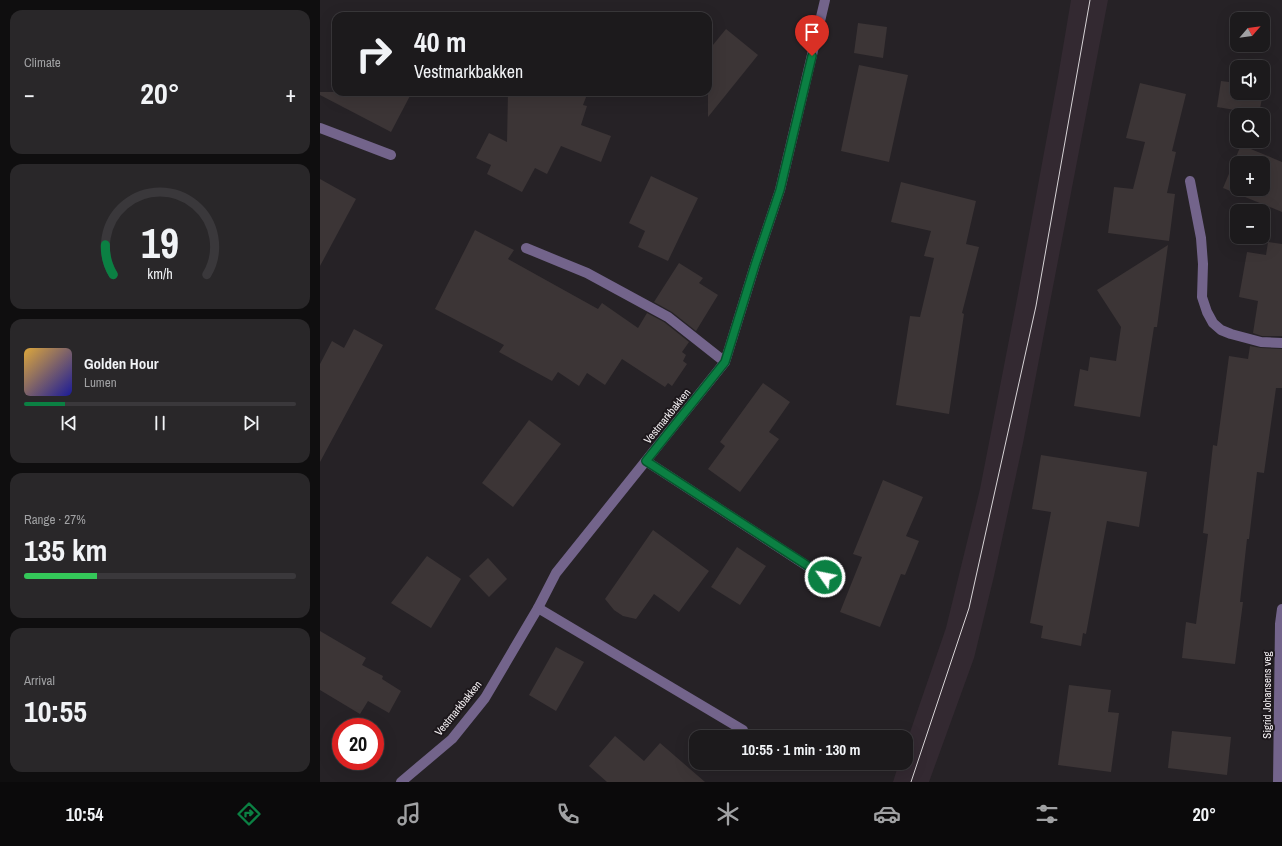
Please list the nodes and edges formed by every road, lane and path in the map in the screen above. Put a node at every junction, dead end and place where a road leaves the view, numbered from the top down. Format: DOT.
graph roads {
  1 [pos="825,0"];
  2 [pos="320,128"];
  3 [pos="391,155"];
  4 [pos="1190,181"];
  5 [pos="526,248"];
  6 [pos="1282,343"];
  7 [pos="725,362"];
  8 [pos="646,461"];
  9 [pos="838,586"];
  10 [pos="538,608"];
  11 [pos="1282,609"];
  12 [pos="743,730"];
  13 [pos="401,782"];
  14 [pos="1278,782"];
  1 -- 7 [label="street, Vestmarkbakken"];
  2 -- 3 [label="street"];
  4 -- 6 [label="street"];
  5 -- 7 [label="street"];
  7 -- 8 [label="street, Vestmarkbakken"];
  8 -- 9 [label="street"];
  8 -- 10 [label="street, Vestmarkbakken"];
  10 -- 12 [label="street"];
  10 -- 13 [label="street, Vestmarkbakken"];
  11 -- 14 [label="street, Sigrid Johansens veg"];
}
